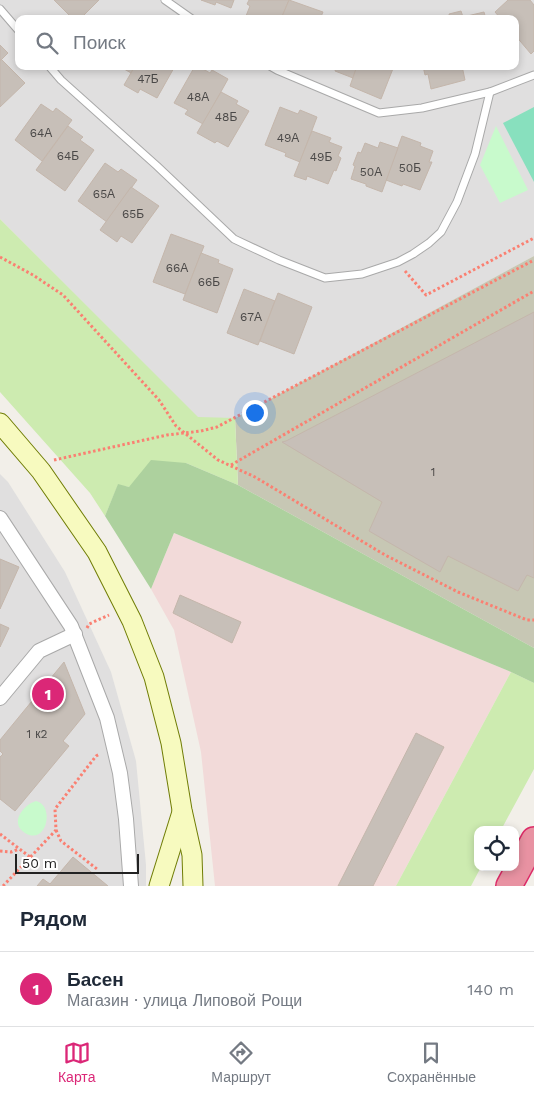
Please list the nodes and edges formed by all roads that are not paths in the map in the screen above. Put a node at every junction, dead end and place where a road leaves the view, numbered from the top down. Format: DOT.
graph roads {
  1 [pos="165,0"];
  2 [pos="0,9"];
  3 [pos="186,15"];
  4 [pos="15,26"];
  5 [pos="52,70"];
  6 [pos="277,70"];
  7 [pos="534,75"];
  8 [pos="490,92"];
  9 [pos="0,423"];
  10 [pos="0,518"];
  11 [pos="75,634"];
  12 [pos="0,698"];
  13 [pos="182,810"];
  14 [pos="534,840"];
  15 [pos="131,886"];
  16 [pos="160,886"];
  17 [pos="193,886"];
  18 [pos="509,886"];
  1 -- 3 [label="lane"];
  2 -- 4 [label="lane"];
  5 -- 8 [label="lane"];
  6 -- 8 [label="lane"];
  7 -- 8 [label="lane"];
  9 -- 13 [label="street"];
  10 -- 11 [label="street"];
  11 -- 12 [label="street"];
  11 -- 15 [label="street"];
  13 -- 16 [label="street"];
  13 -- 17 [label="street"];
  14 -- 18 [label="highway"];
}
